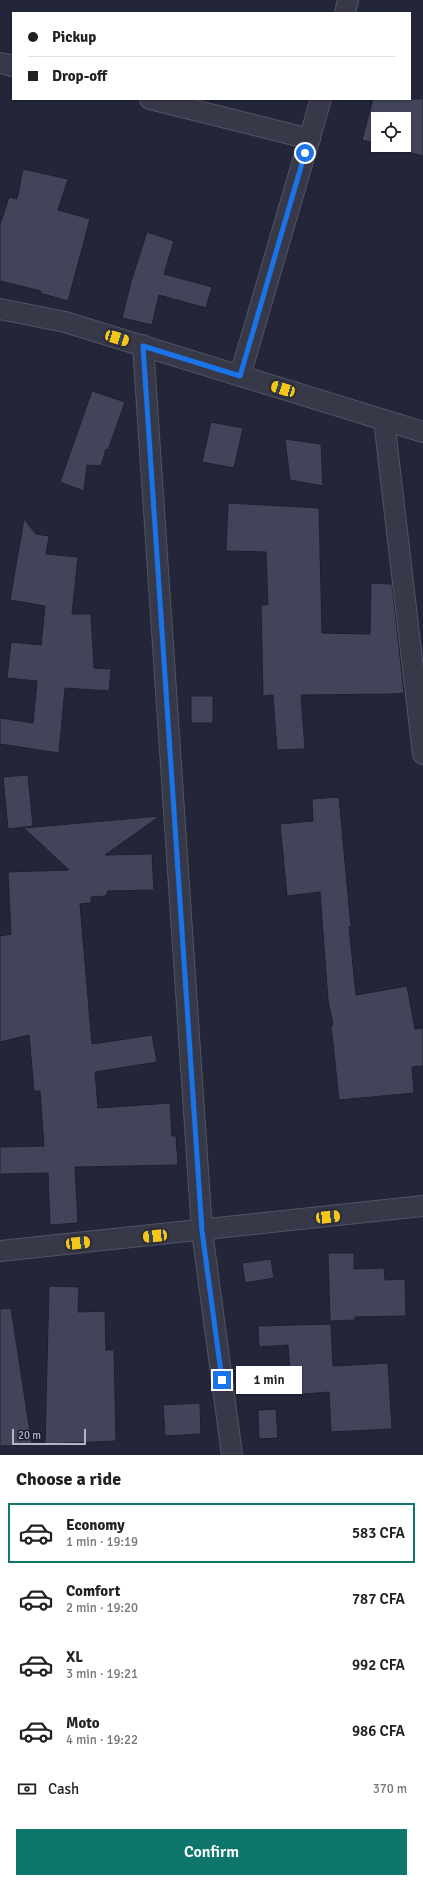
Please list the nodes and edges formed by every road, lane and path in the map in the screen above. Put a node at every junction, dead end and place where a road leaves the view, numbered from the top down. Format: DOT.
graph roads {
  1 [pos="348,0"];
  2 [pos="344,12"];
  3 [pos="0,64"];
  4 [pos="12,66"];
  5 [pos="154,100"];
  6 [pos="320,100"];
  7 [pos="310,138"];
  8 [pos="0,309"];
  9 [pos="143,346"];
  10 [pos="240,376"];
  11 [pos="384,420"];
  12 [pos="423,432"];
  13 [pos="423,754"];
  14 [pos="423,1206"];
  15 [pos="202,1231"];
  16 [pos="0,1251"];
  17 [pos="232,1455"];
  1 -- 2 [label="street"];
  3 -- 4 [label="street"];
  5 -- 7 [label="street"];
  6 -- 7 [label="street"];
  7 -- 10 [label="street"];
  8 -- 9 [label="street"];
  9 -- 10 [label="street"];
  9 -- 15 [label="street"];
  10 -- 11 [label="street"];
  11 -- 12 [label="street"];
  11 -- 13 [label="street"];
  14 -- 15 [label="street"];
  15 -- 16 [label="street"];
  15 -- 17 [label="street"];
}
